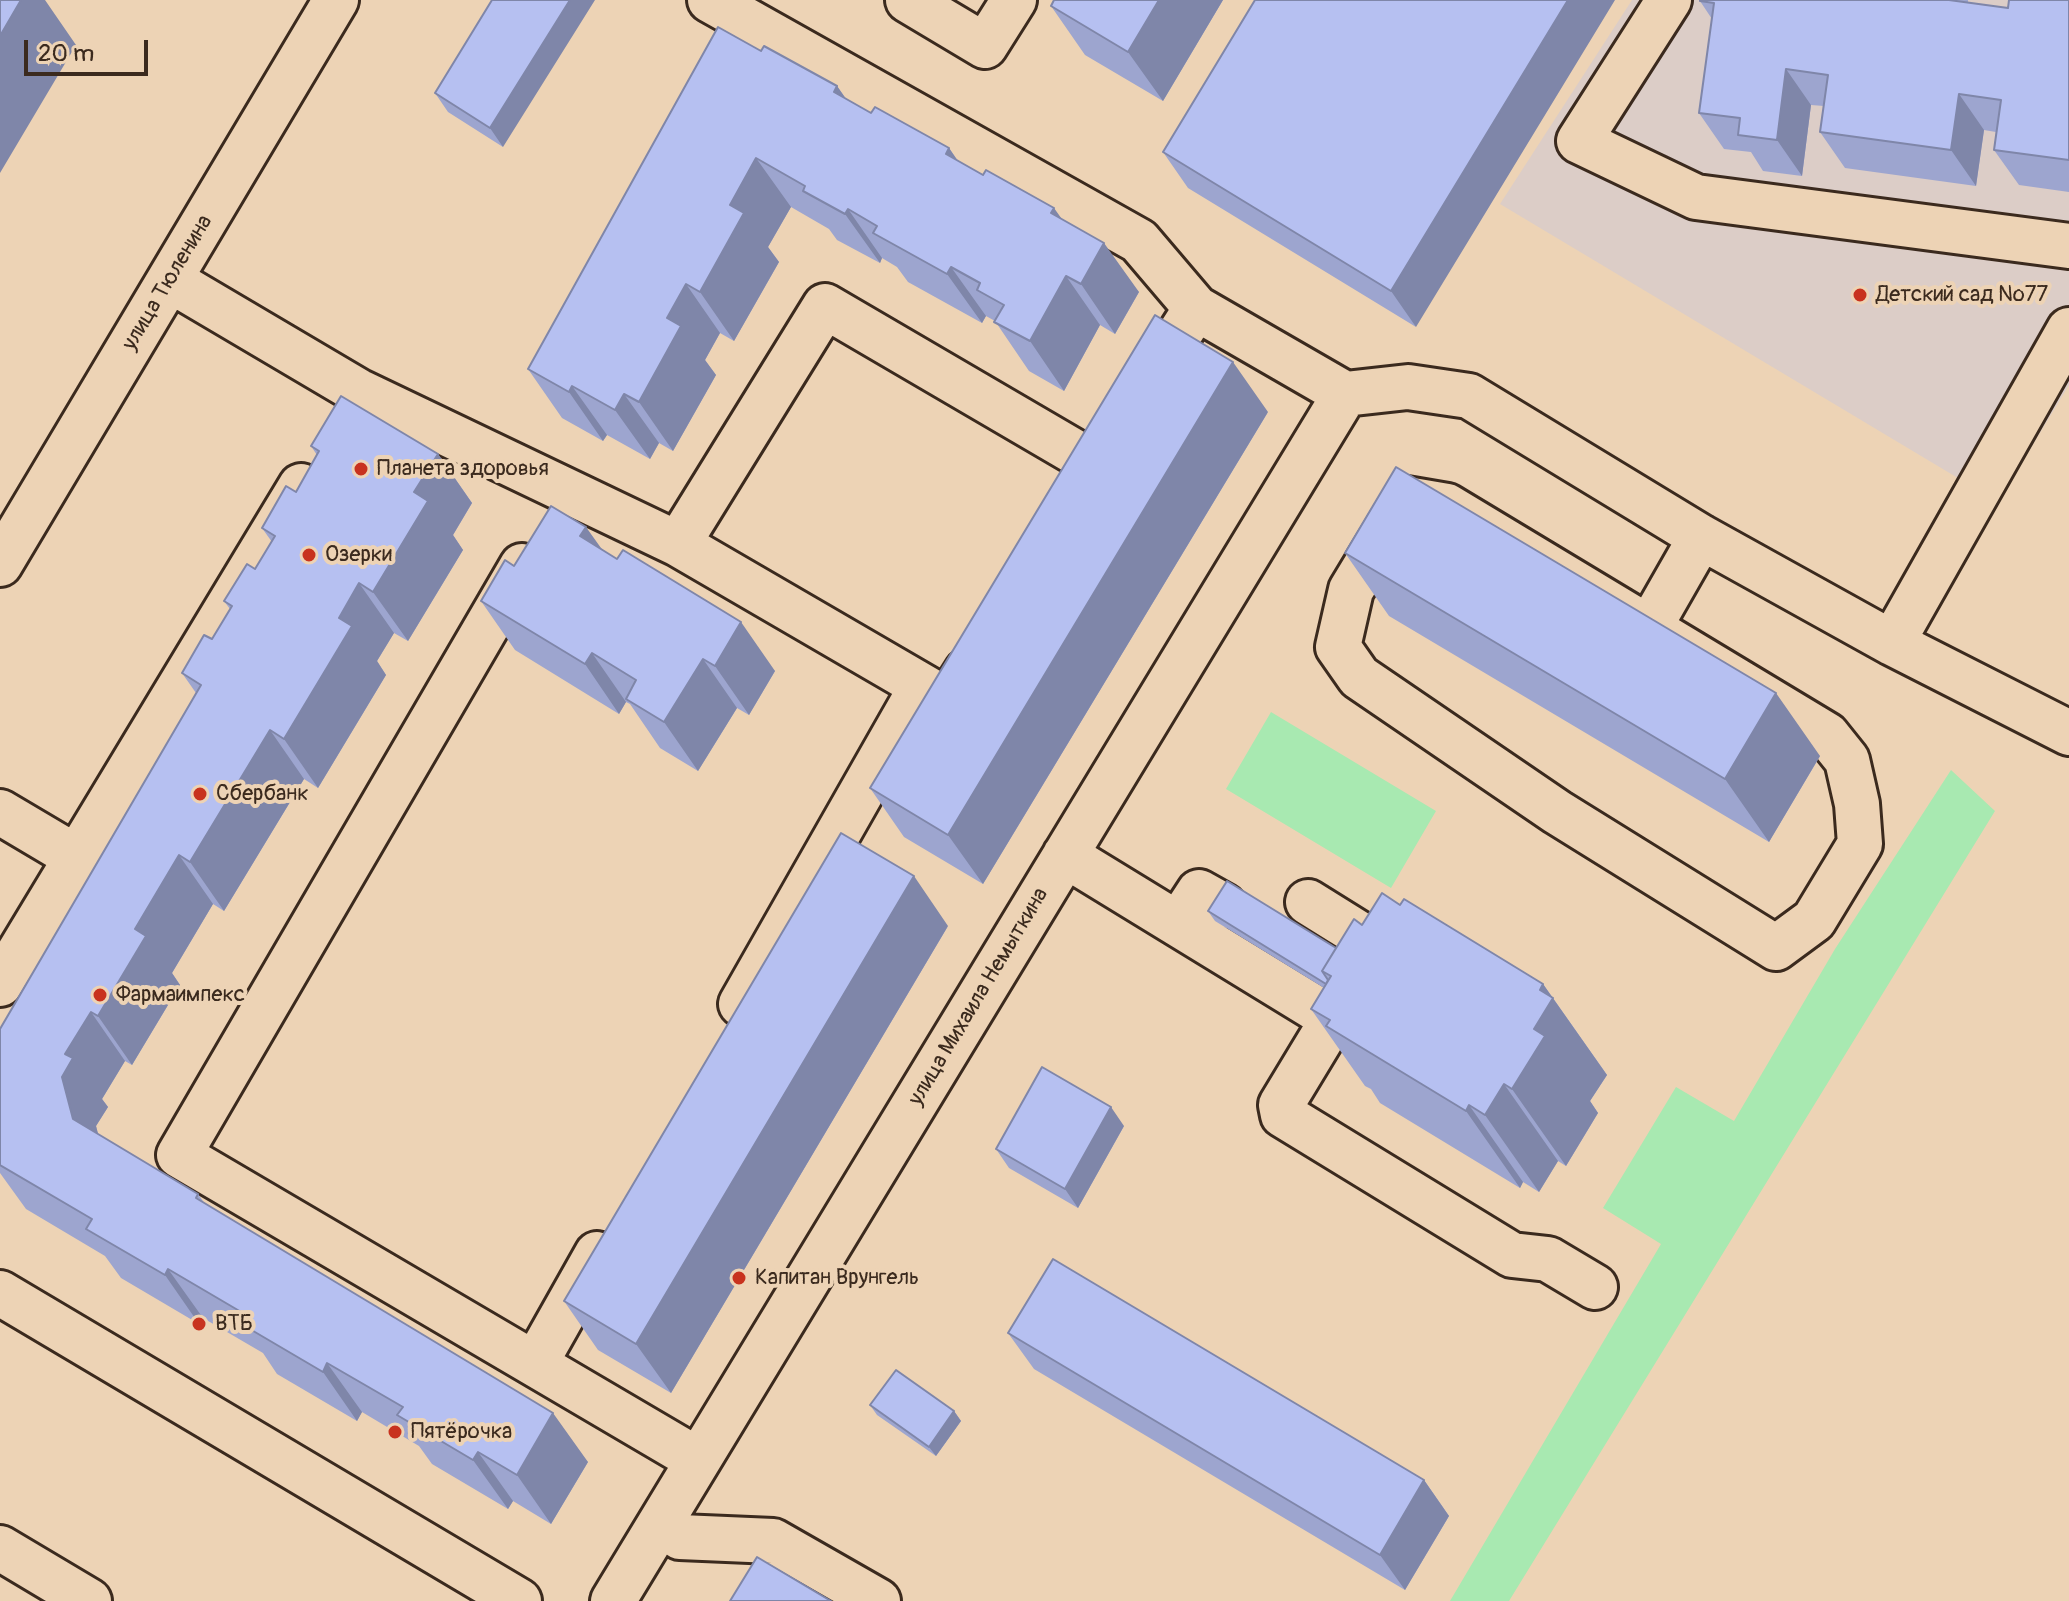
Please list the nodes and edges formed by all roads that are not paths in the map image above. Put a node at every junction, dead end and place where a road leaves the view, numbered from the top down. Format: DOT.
graph roads {
  1 [pos="336,0"];
  2 [pos="710,0"];
  3 [pos="908,0"];
  4 [pos="1014,0"];
  5 [pos="1669,0"];
  6 [pos="2069,246"];
  7 [pos="170,280"];
  8 [pos="1196,308"];
  9 [pos="2069,330"];
  10 [pos="358,391"];
  11 [pos="1345,394"];
  12 [pos="1097,465"];
  13 [pos="567,488"];
  14 [pos="1072,504"];
  15 [pos="1701,537"];
  16 [pos="678,544"];
  17 [pos="0,564"];
  18 [pos="1649,628"];
  19 [pos="989,636"];
  20 [pos="1892,643"];
  21 [pos="922,686"];
  22 [pos="2069,733"];
  23 [pos="0,812"];
  24 [pos="1065,855"];
  25 [pos="76,857"];
  26 [pos="1308,902"];
  27 [pos="1224,906"];
  28 [pos="1178,924"];
  29 [pos="0,984"];
  30 [pos="1333,1019"];
  31 [pos="724,1032"];
  32 [pos="614,1226"];
  33 [pos="1595,1287"];
  34 [pos="0,1293"];
  35 [pos="535,1364"];
  36 [pos="698,1460"];
  37 [pos="680,1537"];
  38 [pos="0,1548"];
  39 [pos="89,1601"];
  40 [pos="519,1601"];
  41 [pos="613,1601"];
  42 [pos="878,1601"];
  1 -- 7 [label="street, улица Тюленина"];
  2 -- 8 [label="street"];
  3 -- 4 [label="street"];
  5 -- 6 [label="street"];
  7 -- 10 [label="street"];
  7 -- 17 [label="street, улица Тюленина"];
  8 -- 11 [label="street"];
  8 -- 12 [label="street"];
  9 -- 20 [label="street"];
  10 -- 13 [label="street"];
  10 -- 25 [label="street"];
  11 -- 15 [label="street"];
  11 -- 24 [label="street, улица Михаила Немыткина"];
  12 -- 14 [label="street"];
  12 -- 16 [label="street"];
  13 -- 16 [label="street"];
  13 -- 35 [label="street"];
  15 -- 18 [label="street"];
  15 -- 20 [label="street"];
  16 -- 21 [label="street"];
  18 -- 18 [label="street"];
  19 -- 21 [label="street"];
  20 -- 22 [label="street"];
  21 -- 31 [label="street"];
  23 -- 25 [label="street"];
  24 -- 28 [label="street"];
  24 -- 36 [label="street, улица Михаила Немыткина"];
  25 -- 29 [label="street"];
  26 -- 30 [label="street"];
  27 -- 28 [label="street"];
  28 -- 30 [label="street"];
  30 -- 33 [label="street"];
  32 -- 35 [label="street"];
  34 -- 40 [label="street"];
  35 -- 36 [label="street"];
  36 -- 41 [label="street, улица Михаила Немыткина"];
  37 -- 42 [label="street"];
  38 -- 39 [label="street"];
}
